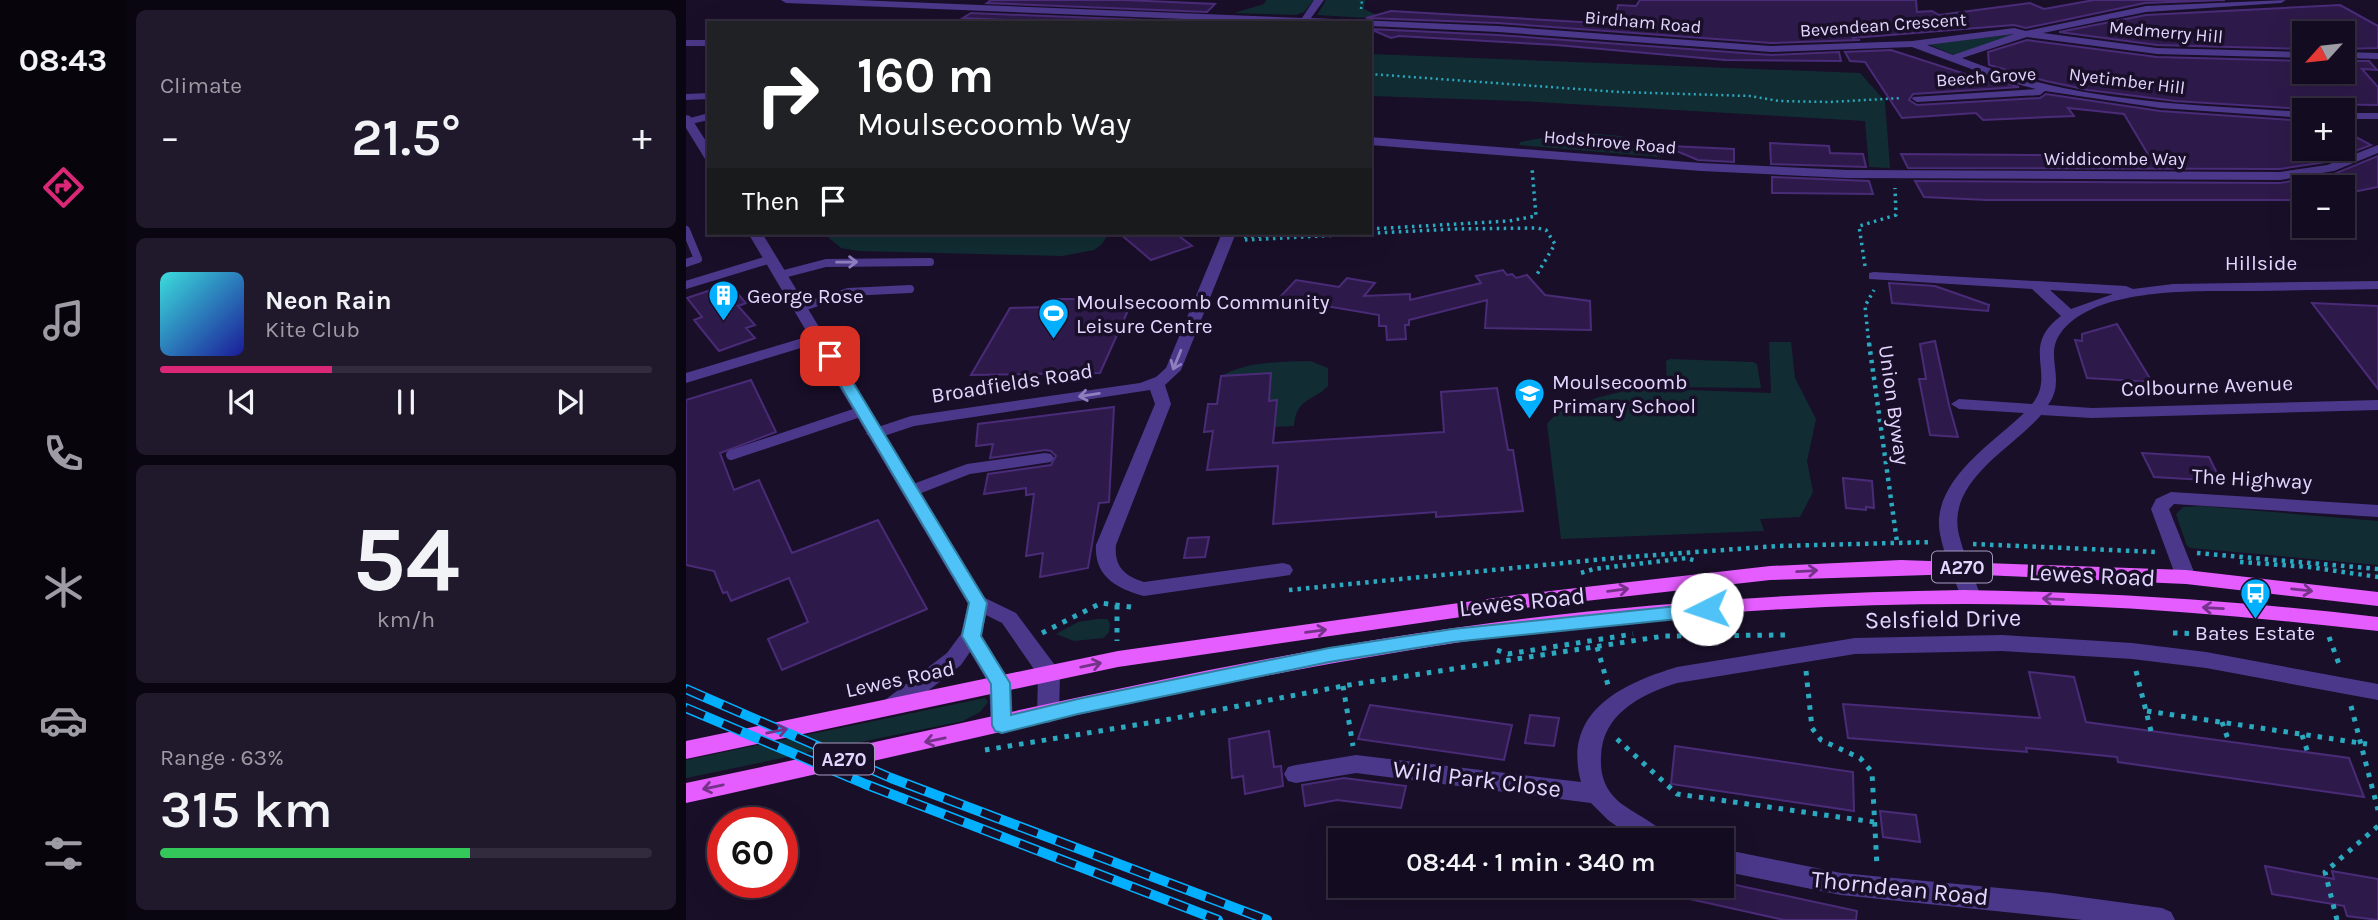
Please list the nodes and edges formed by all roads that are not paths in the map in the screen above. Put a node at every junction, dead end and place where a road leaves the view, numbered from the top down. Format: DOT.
graph roads {
  1 [pos="786,0"];
  2 [pos="1319,0"];
  3 [pos="2281,0"];
  4 [pos="1305,20"];
  5 [pos="1325,21"];
  6 [pos="1372,23"];
  7 [pos="2064,25"];
  8 [pos="2026,34"];
  9 [pos="686,43"];
  10 [pos="707,43"];
  11 [pos="2091,43"];
  12 [pos="1912,44"];
  13 [pos="1787,49"];
  14 [pos="2292,55"];
  15 [pos="2356,55"];
  16 [pos="2378,56"];
  17 [pos="1950,59"];
  18 [pos="2057,90"];
  19 [pos="707,96"];
  20 [pos="686,97"];
  21 [pos="1917,99"];
  22 [pos="2292,113"];
  23 [pos="707,116"];
  24 [pos="2355,116"];
  25 [pos="2378,118"];
  26 [pos="687,120"];
  27 [pos="1372,141"];
  28 [pos="2378,149"];
  29 [pos="707,153"];
  30 [pos="1847,174"];
  31 [pos="686,230"];
  32 [pos="756,235"];
  33 [pos="1227,237"];
  34 [pos="771,259"];
  35 [pos="930,262"];
  36 [pos="686,263"];
  37 [pos="780,275"];
  38 [pos="1875,277"];
  39 [pos="686,285"];
  40 [pos="2378,285"];
  41 [pos="2037,286"];
  42 [pos="910,289"];
  43 [pos="2144,292"];
  44 [pos="800,308"];
  45 [pos="2070,316"];
  46 [pos="819,338"];
  47 [pos="686,378"];
  48 [pos="1156,383"];
  49 [pos="1959,404"];
  50 [pos="2378,405"];
  51 [pos="2038,408"];
  52 [pos="863,411"];
  53 [pos="876,434"];
  54 [pos="731,455"];
  55 [pos="1045,458"];
  56 [pos="911,491"];
  57 [pos="2378,511"];
  58 [pos="1960,567"];
  59 [pos="1283,570"];
  60 [pos="2186,577"];
  61 [pos="1971,597"];
  62 [pos="2378,599"];
  63 [pos="978,603"];
  64 [pos="2378,624"];
  65 [pos="971,636"];
  66 [pos="1049,674"];
  67 [pos="1000,683"];
  68 [pos="2378,692"];
  69 [pos="893,706"];
  70 [pos="1048,714"];
  71 [pos="1002,725"];
  72 [pos="686,750"];
  73 [pos="1296,774"];
  74 [pos="686,793"];
  75 [pos="1598,794"];
  76 [pos="1639,828"];
  77 [pos="1734,863"];
  78 [pos="2162,920"];
  1 -- 4 [label="street"];
  2 -- 4 [label="street"];
  3 -- 7 [label="street, Bevendean Crescent"];
  4 -- 5 [label="street"];
  6 -- 13 [label="street, Birdham Road"];
  7 -- 8 [label="street, Bevendean Crescent"];
  7 -- 11 [label="street"];
  8 -- 11 [label="street, Medmerry Hill"];
  8 -- 12 [label="street, Bevendean Crescent"];
  8 -- 17 [label="street"];
  9 -- 10 [label="street"];
  11 -- 14 [label="street, Medmerry Hill"];
  12 -- 13 [label="street, Bevendean Crescent"];
  12 -- 17 [label="street, Nyetimber Hill"];
  15 -- 16 [label="street"];
  17 -- 18 [label="street, Nyetimber Hill"];
  18 -- 21 [label="street, Beech Grove"];
  18 -- 22 [label="street, Nyetimber Hill"];
  19 -- 20 [label="street"];
  23 -- 26 [label="street"];
  24 -- 25 [label="street"];
  26 -- 29 [label="street"];
  27 -- 30 [label="street, Hodshrove Road"];
  28 -- 30 [label="street, Widdicombe Way"];
  31 -- 36 [label="lane"];
  32 -- 34 [label="street"];
  33 -- 48 [label="street, one-way"];
  34 -- 37 [label="street"];
  34 -- 39 [label="lane"];
  37 -- 35 [label="lane, one-way"];
  37 -- 44 [label="street"];
  38 -- 41 [label="street, Hillside"];
  40 -- 43 [label="street, Hillside"];
  41 -- 43 [label="street, Hillside"];
  41 -- 45 [label="street"];
  42 -- 44 [label="lane"];
  43 -- 45 [label="street, Hillside"];
  44 -- 46 [label="street"];
  45 -- 51 [label="street, Hillside"];
  46 -- 47 [label="street"];
  46 -- 52 [label="street"];
  48 -- 53 [label="street, Broadfields Road, one-way"];
  48 -- 59 [label="street"];
  49 -- 51 [label="street"];
  50 -- 51 [label="street, Colbourne Avenue"];
  51 -- 58 [label="street, Hillside"];
  52 -- 53 [label="street"];
  52 -- 54 [label="lane"];
  53 -- 56 [label="street"];
  55 -- 56 [label="street"];
  56 -- 63 [label="street"];
  57 -- 60 [label="street, The Highway"];
  58 -- 60 [label="main road, Lewes Road / A270"];
  58 -- 61 [label="street, Hillside"];
  66 -- 58 [label="main road, Lewes Road / A270, one-way"];
  60 -- 62 [label="main road, Lewes Road / A270, one-way"];
  64 -- 61 [label="main road, Lewes Road / A270, one-way"];
  61 -- 70 [label="main road, Lewes Road / A270"];
  63 -- 65 [label="street"];
  63 -- 66 [label="street"];
  65 -- 67 [label="street"];
  65 -- 69 [label="street"];
  66 -- 67 [label="main road, Lewes Road / A270"];
  66 -- 70 [label="street"];
  67 -- 69 [label="main road, Lewes Road / A270"];
  67 -- 71 [label="street"];
  68 -- 75 [label="street, Selsfield Drive"];
  72 -- 69 [label="main road, Lewes Road / A270, one-way"];
  70 -- 71 [label="main road, Lewes Road / A270"];
  71 -- 74 [label="main road, Lewes Road / A270, one-way"];
  73 -- 75 [label="street, Wild Park Close"];
  75 -- 76 [label="street"];
  77 -- 78 [label="street, Thorndean Road"];
}
